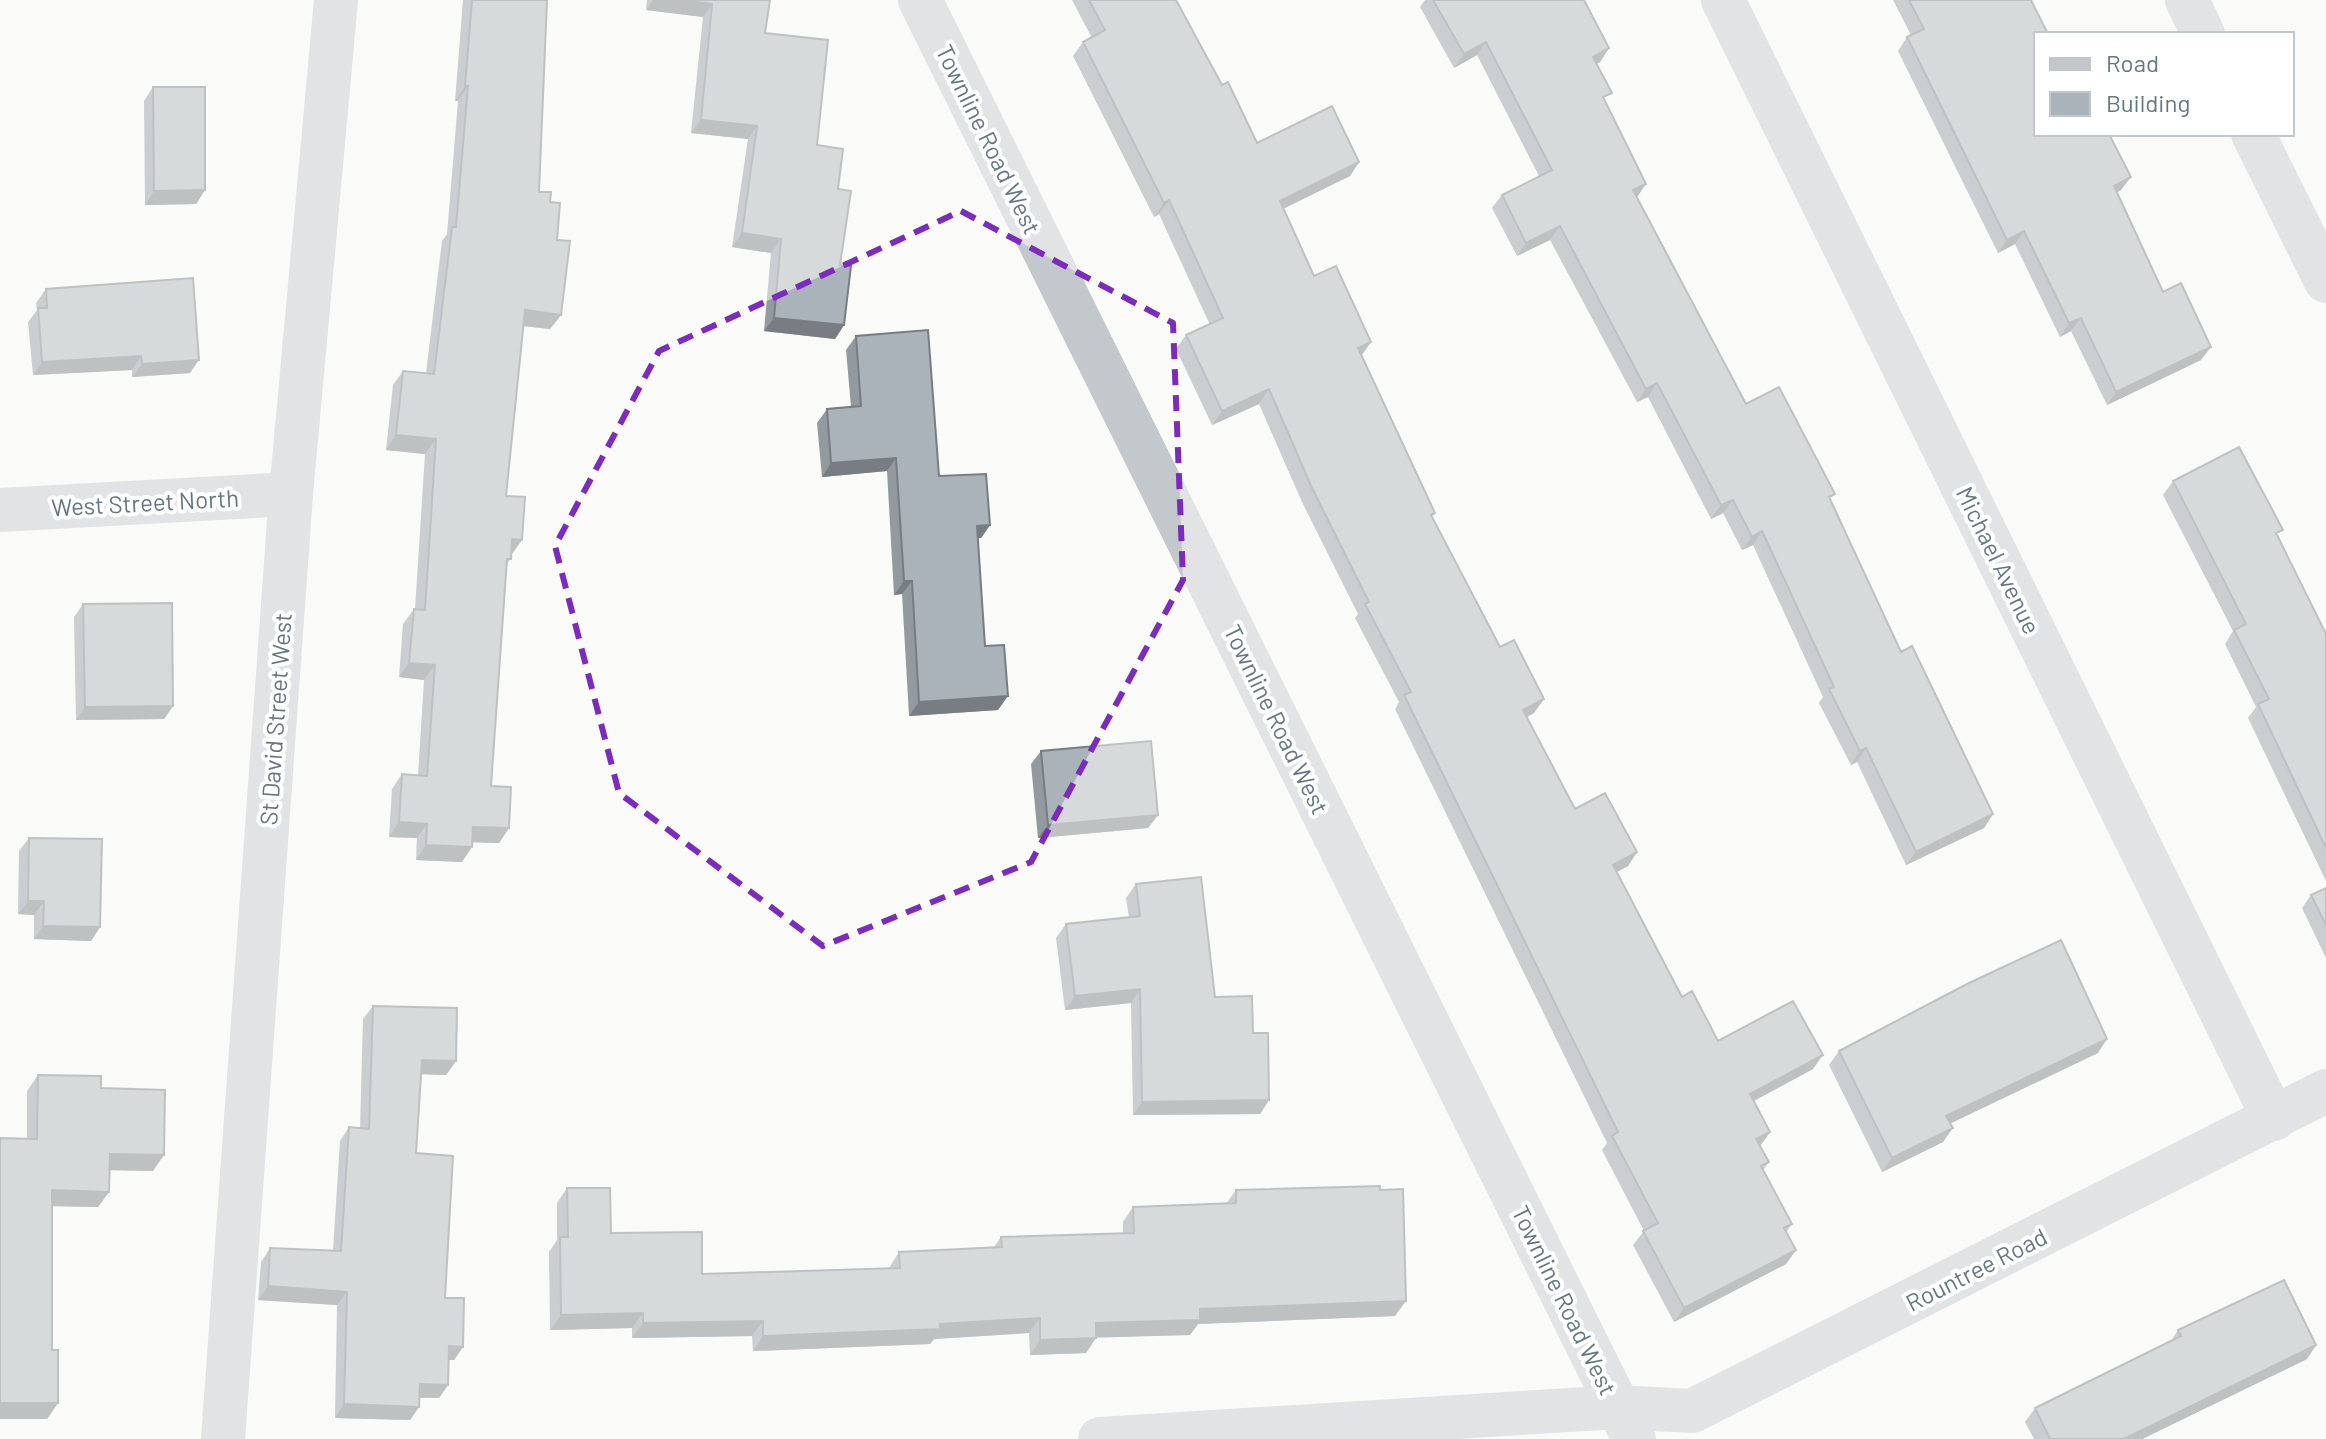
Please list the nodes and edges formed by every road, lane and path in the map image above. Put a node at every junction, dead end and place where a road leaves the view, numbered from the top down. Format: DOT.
graph roads {
  1 [pos="336,0"];
  2 [pos="920,0"];
  3 [pos="1723,0"];
  4 [pos="2187,0"];
  5 [pos="2202,32"];
  6 [pos="2254,136"];
  7 [pos="2326,281"];
  8 [pos="291,494"];
  9 [pos="0,510"];
  10 [pos="2326,1091"];
  11 [pos="2274,1119"];
  12 [pos="1626,1423"];
  13 [pos="223,1439"];
  14 [pos="1100,1439"];
  1 -- 8 [label="street, St David Street West"];
  2 -- 12 [label="street, Townline Road West"];
  3 -- 11 [label="street, Michael Avenue"];
  4 -- 5 [label="street"];
  6 -- 7 [label="street"];
  8 -- 9 [label="street, West Street North"];
  8 -- 13 [label="street, St David Street West"];
  10 -- 11 [label="street, Rountree Road"];
  11 -- 12 [label="street, Rountree Road"];
  12 -- 14 [label="street, Rountree Road"];
}
